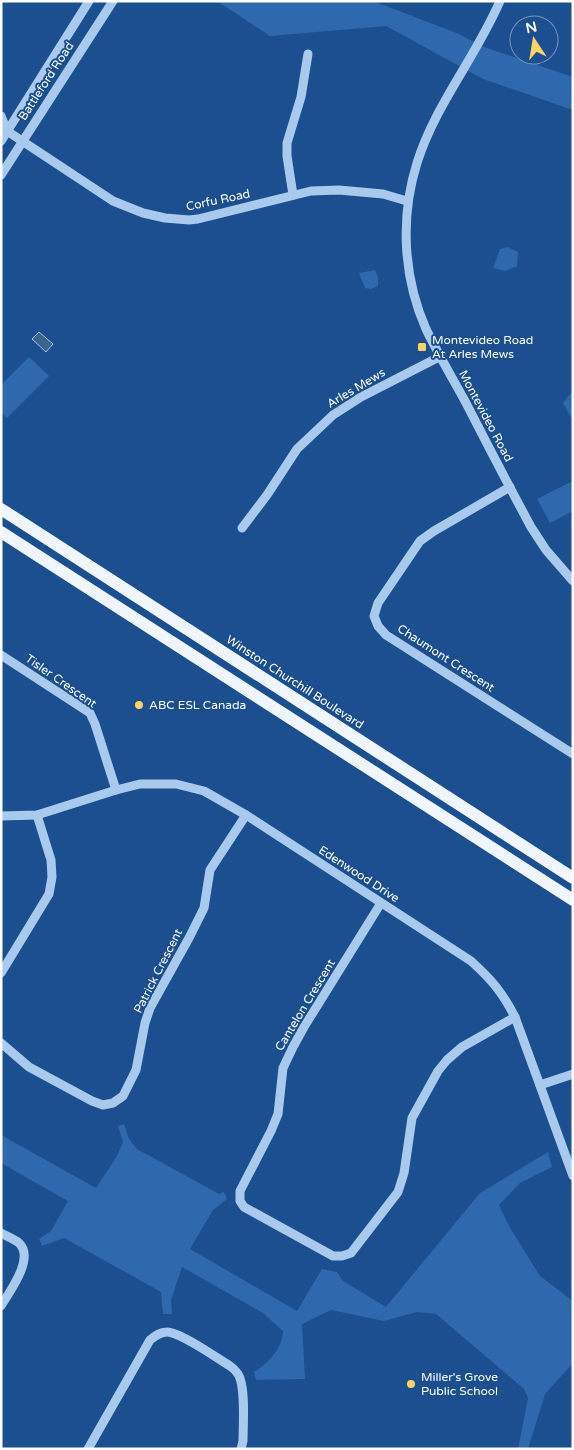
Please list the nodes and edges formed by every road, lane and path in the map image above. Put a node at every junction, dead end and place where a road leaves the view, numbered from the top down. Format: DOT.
graph roads {
  1 [pos="89,1"];
  2 [pos="112,1"];
  3 [pos="500,1"];
  4 [pos="308,54"];
  5 [pos="1,116"];
  6 [pos="4,132"];
  7 [pos="1,141"];
  8 [pos="22,141"];
  9 [pos="1,175"];
  10 [pos="293,196"];
  11 [pos="407,201"];
  12 [pos="441,356"];
  13 [pos="510,487"];
  14 [pos="1,509"];
  15 [pos="242,528"];
  16 [pos="1,532"];
  17 [pos="573,581"];
  18 [pos="1,655"];
  19 [pos="573,754"];
  20 [pos="116,790"];
  21 [pos="37,815"];
  22 [pos="246,815"];
  23 [pos="1,816"];
  24 [pos="573,878"];
  25 [pos="573,900"];
  26 [pos="381,903"];
  27 [pos="1,973"];
  28 [pos="515,1017"];
  29 [pos="1,1042"];
  30 [pos="573,1074"];
  31 [pos="540,1085"];
  32 [pos="573,1176"];
  33 [pos="1,1233"];
  34 [pos="1,1306"];
  35 [pos="88,1449"];
  36 [pos="241,1449"];
  1 -- 6 [label="street, Battleford Road"];
  2 -- 8 [label="street, Battleford Road"];
  3 -- 11 [label="street, Montevideo Road"];
  4 -- 10 [label="street"];
  5 -- 6 [label="street"];
  6 -- 7 [label="street, Battleford Road"];
  6 -- 8 [label="street, Corfu Road"];
  8 -- 9 [label="street, Battleford Road"];
  8 -- 10 [label="street, Corfu Road"];
  10 -- 11 [label="street, Corfu Road"];
  11 -- 12 [label="street, Montevideo Road"];
  12 -- 13 [label="street, Montevideo Road"];
  12 -- 15 [label="street, Arles Mews"];
  13 -- 17 [label="street, Montevideo Road"];
  13 -- 19 [label="street, Chaumont Crescent"];
  14 -- 24 [label="main road, Winston Churchill Boulevard"];
  16 -- 25 [label="main road"];
  18 -- 20 [label="street, Tisler Crescent"];
  20 -- 21 [label="street, Edenwood Drive"];
  20 -- 22 [label="street, Edenwood Drive"];
  21 -- 23 [label="street, Edenwood Drive"];
  21 -- 27 [label="street"];
  22 -- 26 [label="street, Edenwood Drive"];
  22 -- 29 [label="street, Patrick Crescent"];
  26 -- 28 [label="street, Edenwood Drive"];
  26 -- 28 [label="street, Cantelon Crescent"];
  28 -- 31 [label="street, Edenwood Drive"];
  30 -- 31 [label="street"];
  31 -- 32 [label="street, Edenwood Drive"];
  33 -- 34 [label="street"];
  35 -- 36 [label="street"];
}
